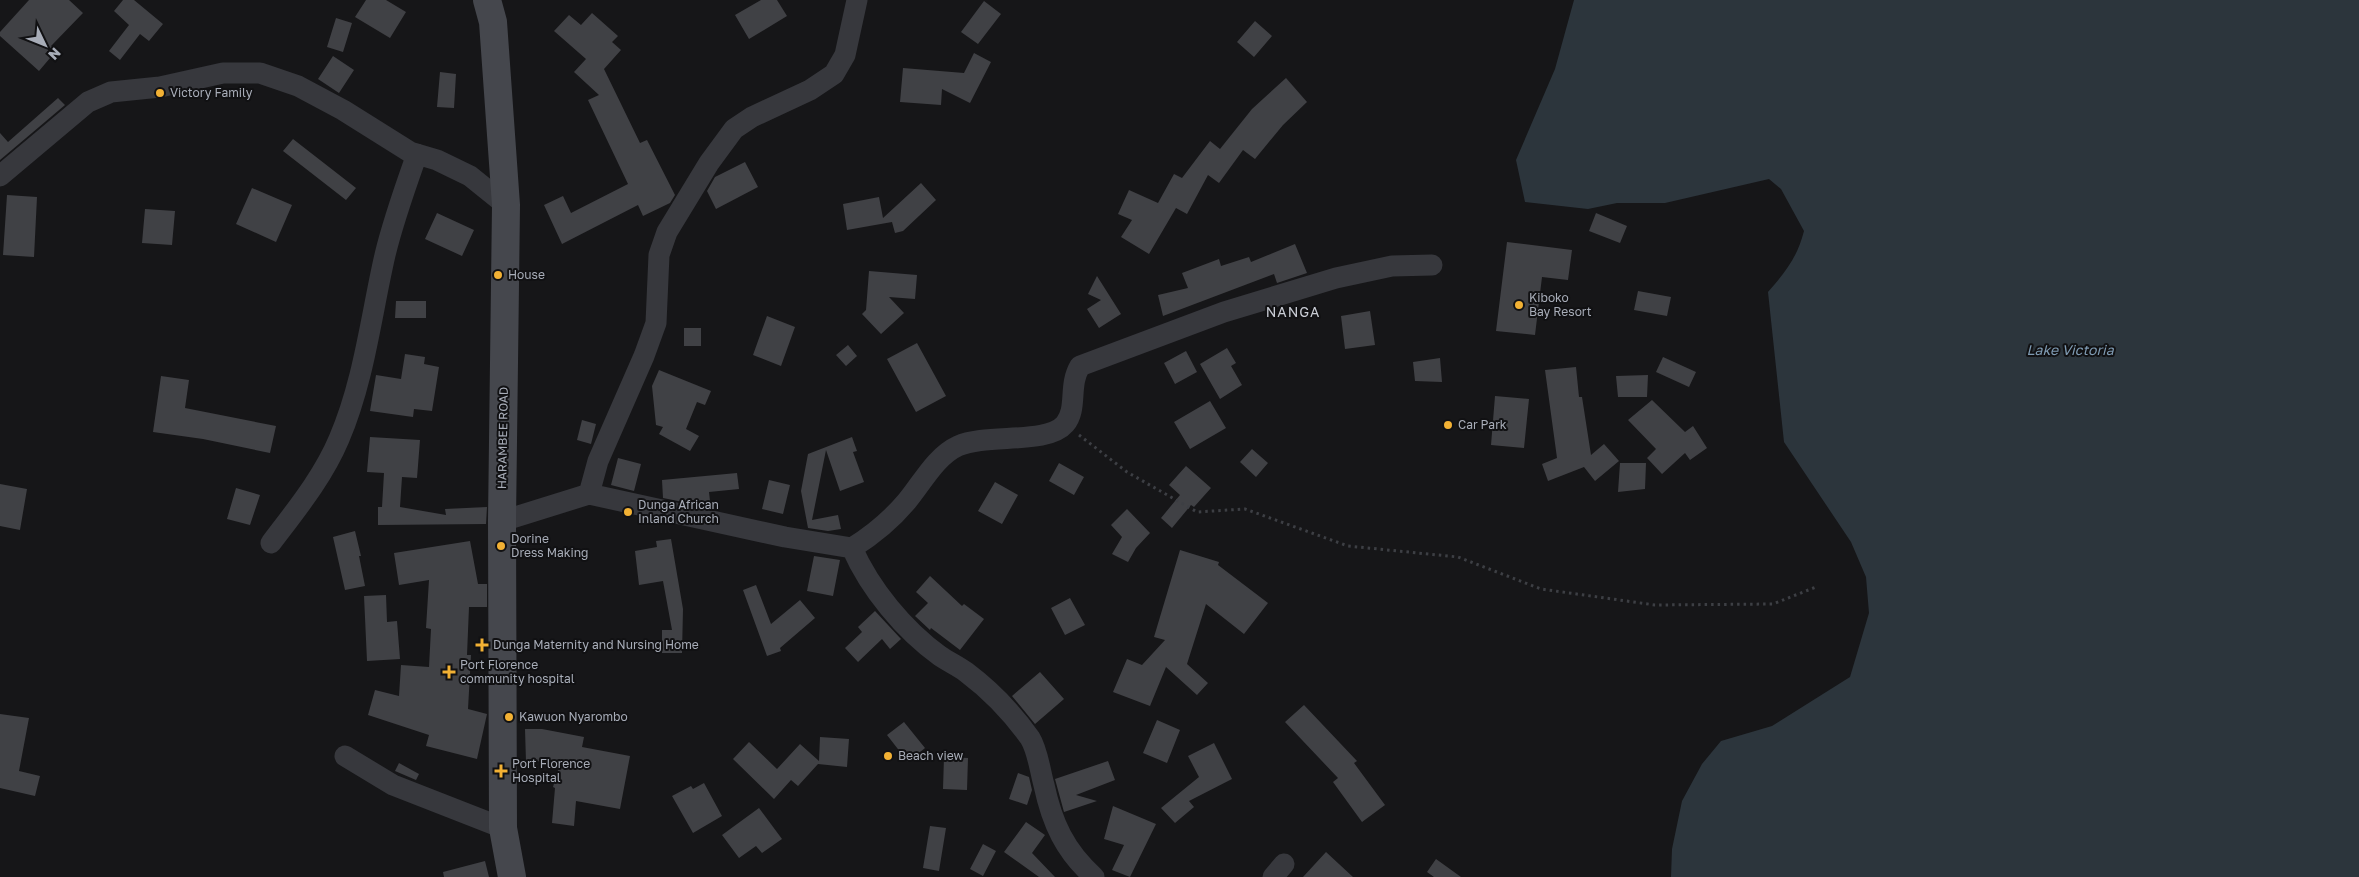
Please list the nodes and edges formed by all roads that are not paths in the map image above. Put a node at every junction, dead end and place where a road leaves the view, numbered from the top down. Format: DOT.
graph roads {
  1 [pos="487,0"];
  2 [pos="857,0"];
  3 [pos="416,154"];
  4 [pos="0,176"];
  5 [pos="506,204"];
  6 [pos="1432,265"];
  7 [pos="589,494"];
  8 [pos="502,521"];
  9 [pos="271,543"];
  10 [pos="852,548"];
  11 [pos="345,756"];
  12 [pos="503,828"];
  13 [pos="510,876"];
  14 [pos="1094,877"];
  1 -- 5 [label="main road, HARAMBEE ROAD"];
  2 -- 7 [label="street"];
  3 -- 4 [label="street"];
  3 -- 5 [label="street"];
  3 -- 9 [label="street"];
  5 -- 8 [label="main road, HARAMBEE ROAD"];
  6 -- 10 [label="street"];
  7 -- 8 [label="street"];
  7 -- 10 [label="street"];
  8 -- 12 [label="main road, HARAMBEE ROAD"];
  10 -- 14 [label="street"];
  11 -- 12 [label="street"];
  12 -- 13 [label="main road, HARAMBEE ROAD"];
}
